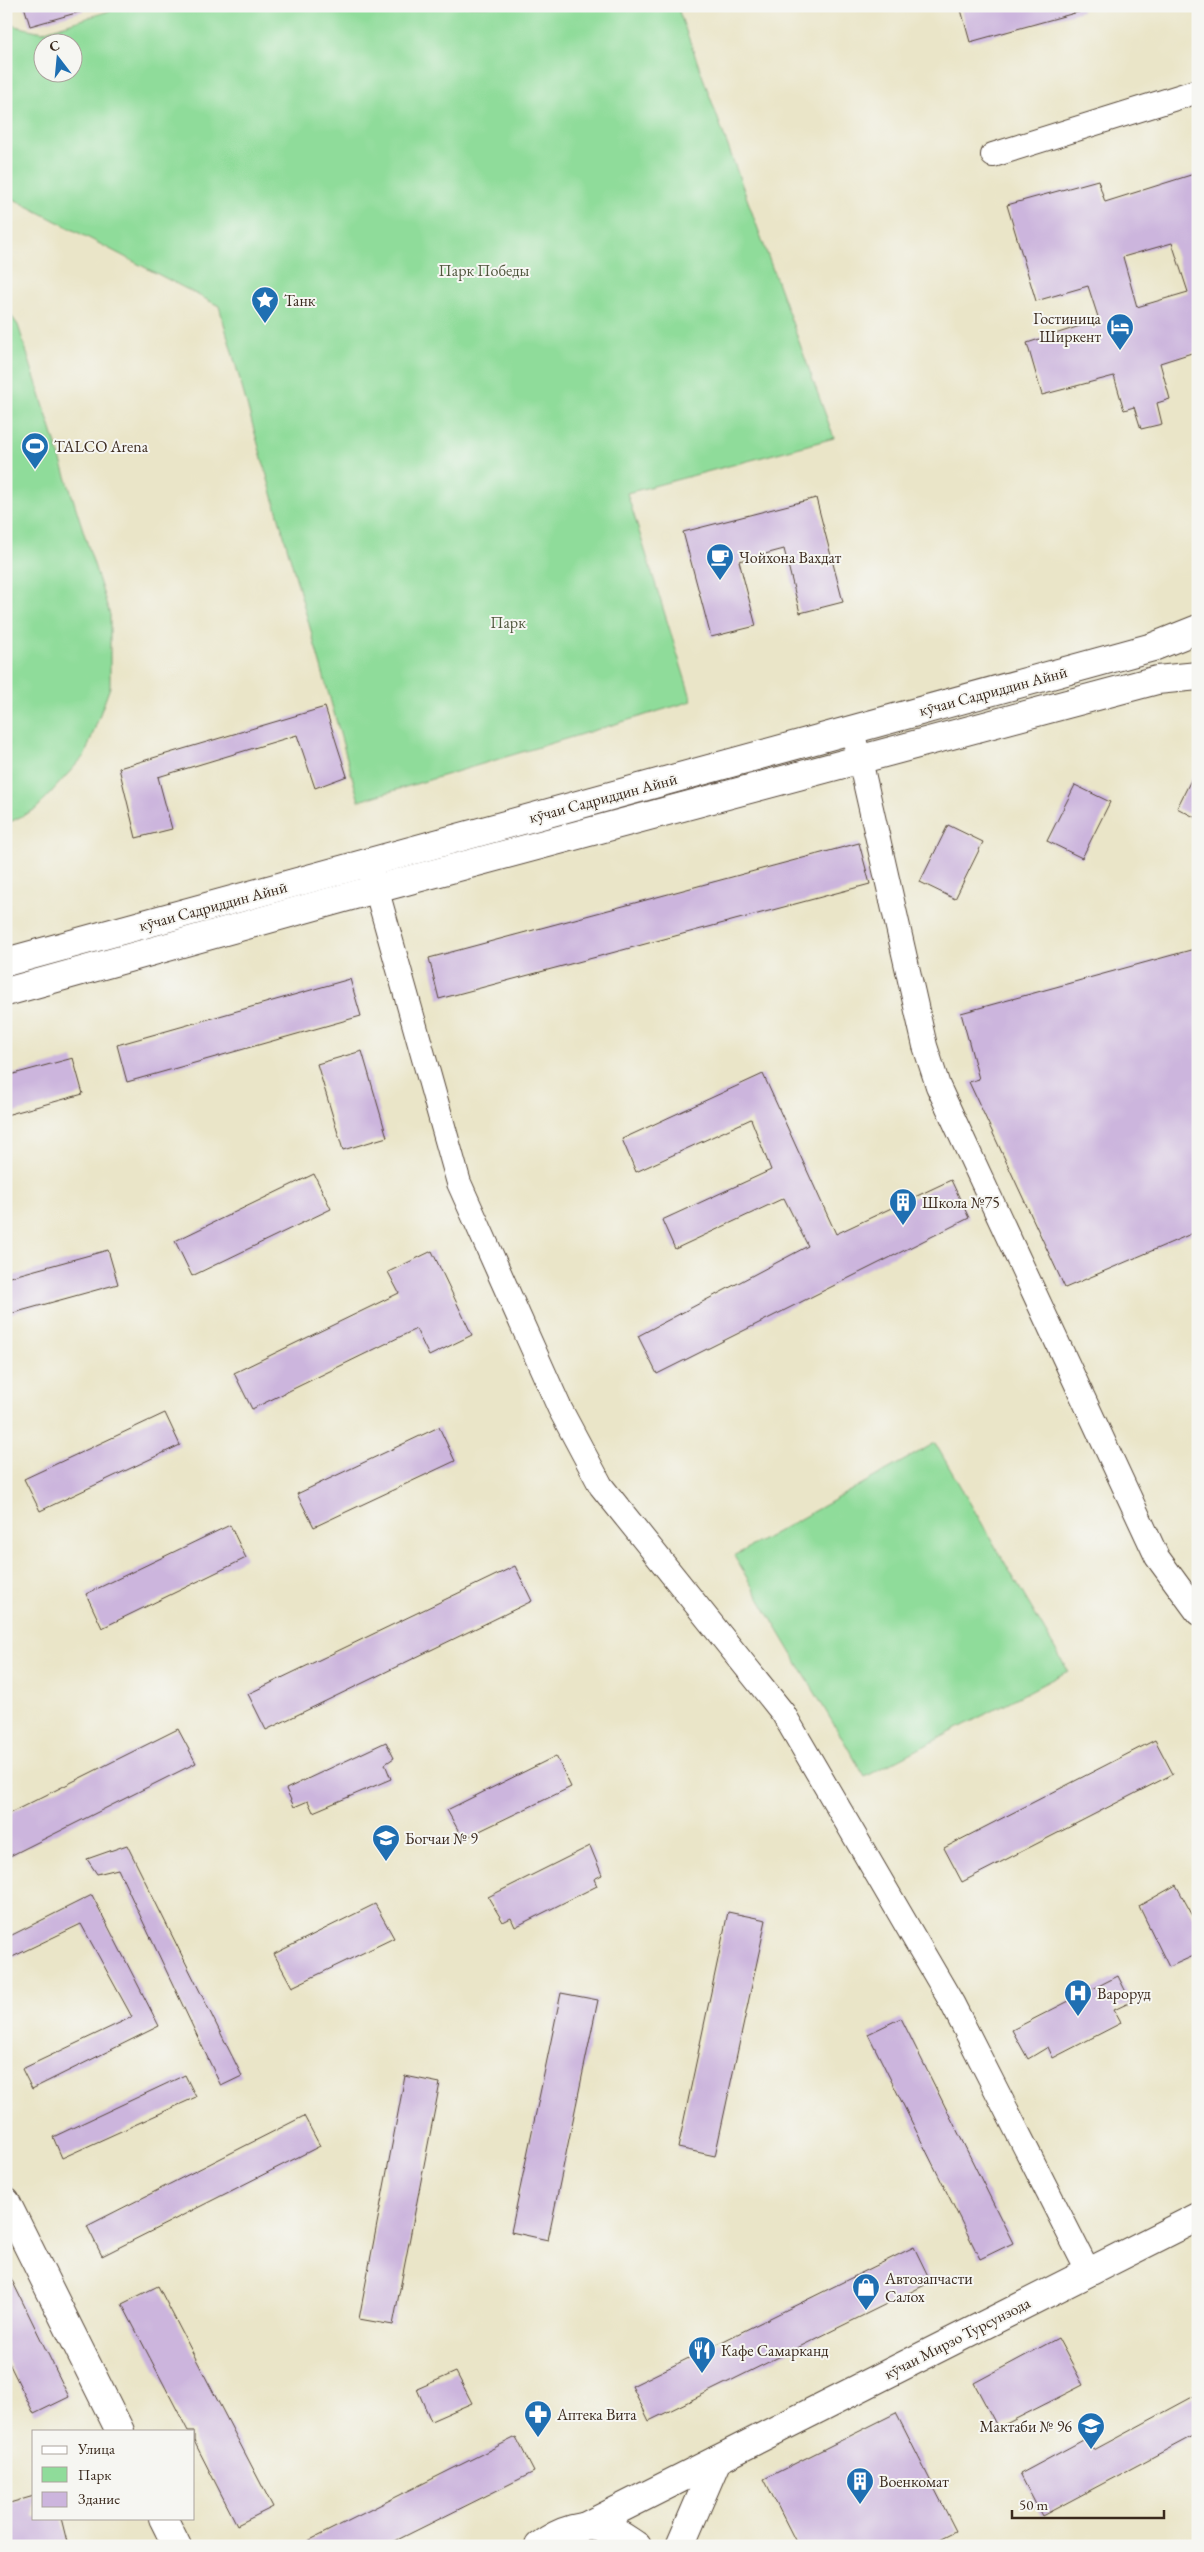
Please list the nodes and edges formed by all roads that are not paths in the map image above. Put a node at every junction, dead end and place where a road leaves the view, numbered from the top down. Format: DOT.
graph roads {
  1 [pos="1198,91"];
  2 [pos="993,155"];
  3 [pos="1198,629"];
  4 [pos="1198,676"];
  5 [pos="851,729"];
  6 [pos="860,760"];
  7 [pos="372,876"];
  8 [pos="6,962"];
  9 [pos="6,992"];
  10 [pos="1194,1602"];
  11 [pos="6,2202"];
  12 [pos="1198,2216"];
  13 [pos="1088,2271"];
  14 [pos="120,2430"];
  15 [pos="717,2460"];
  16 [pos="164,2520"];
  17 [pos="586,2526"];
  18 [pos="539,2545"];
  19 [pos="177,2546"];
  20 [pos="637,2546"];
  21 [pos="680,2546"];
  1 -- 2 [label="street"];
  3 -- 5 [label="street, кӯчаи Садриддин Айнӣ"];
  4 -- 6 [label="street, кӯчаи Садриддин Айнӣ"];
  5 -- 6 [label="street"];
  5 -- 7 [label="street, кӯчаи Садриддин Айнӣ"];
  6 -- 7 [label="street, кӯчаи Садриддин Айнӣ"];
  6 -- 10 [label="street"];
  7 -- 8 [label="street, кӯчаи Садриддин Айнӣ"];
  7 -- 9 [label="street, кӯчаи Садриддин Айнӣ"];
  7 -- 13 [label="street"];
  11 -- 14 [label="street"];
  12 -- 13 [label="street, кӯчаи Мирзо Турсунзода"];
  13 -- 15 [label="street, кӯчаи Мирзо Турсунзода"];
  15 -- 17 [label="street, кӯчаи Мирзо Турсунзода"];
  15 -- 21 [label="street"];
  16 -- 19 [label="street"];
  17 -- 18 [label="street, кӯчаи Мирзо Турсунзода"];
  17 -- 20 [label="street, кӯчаи Мирзо Турсунзода"];
}
